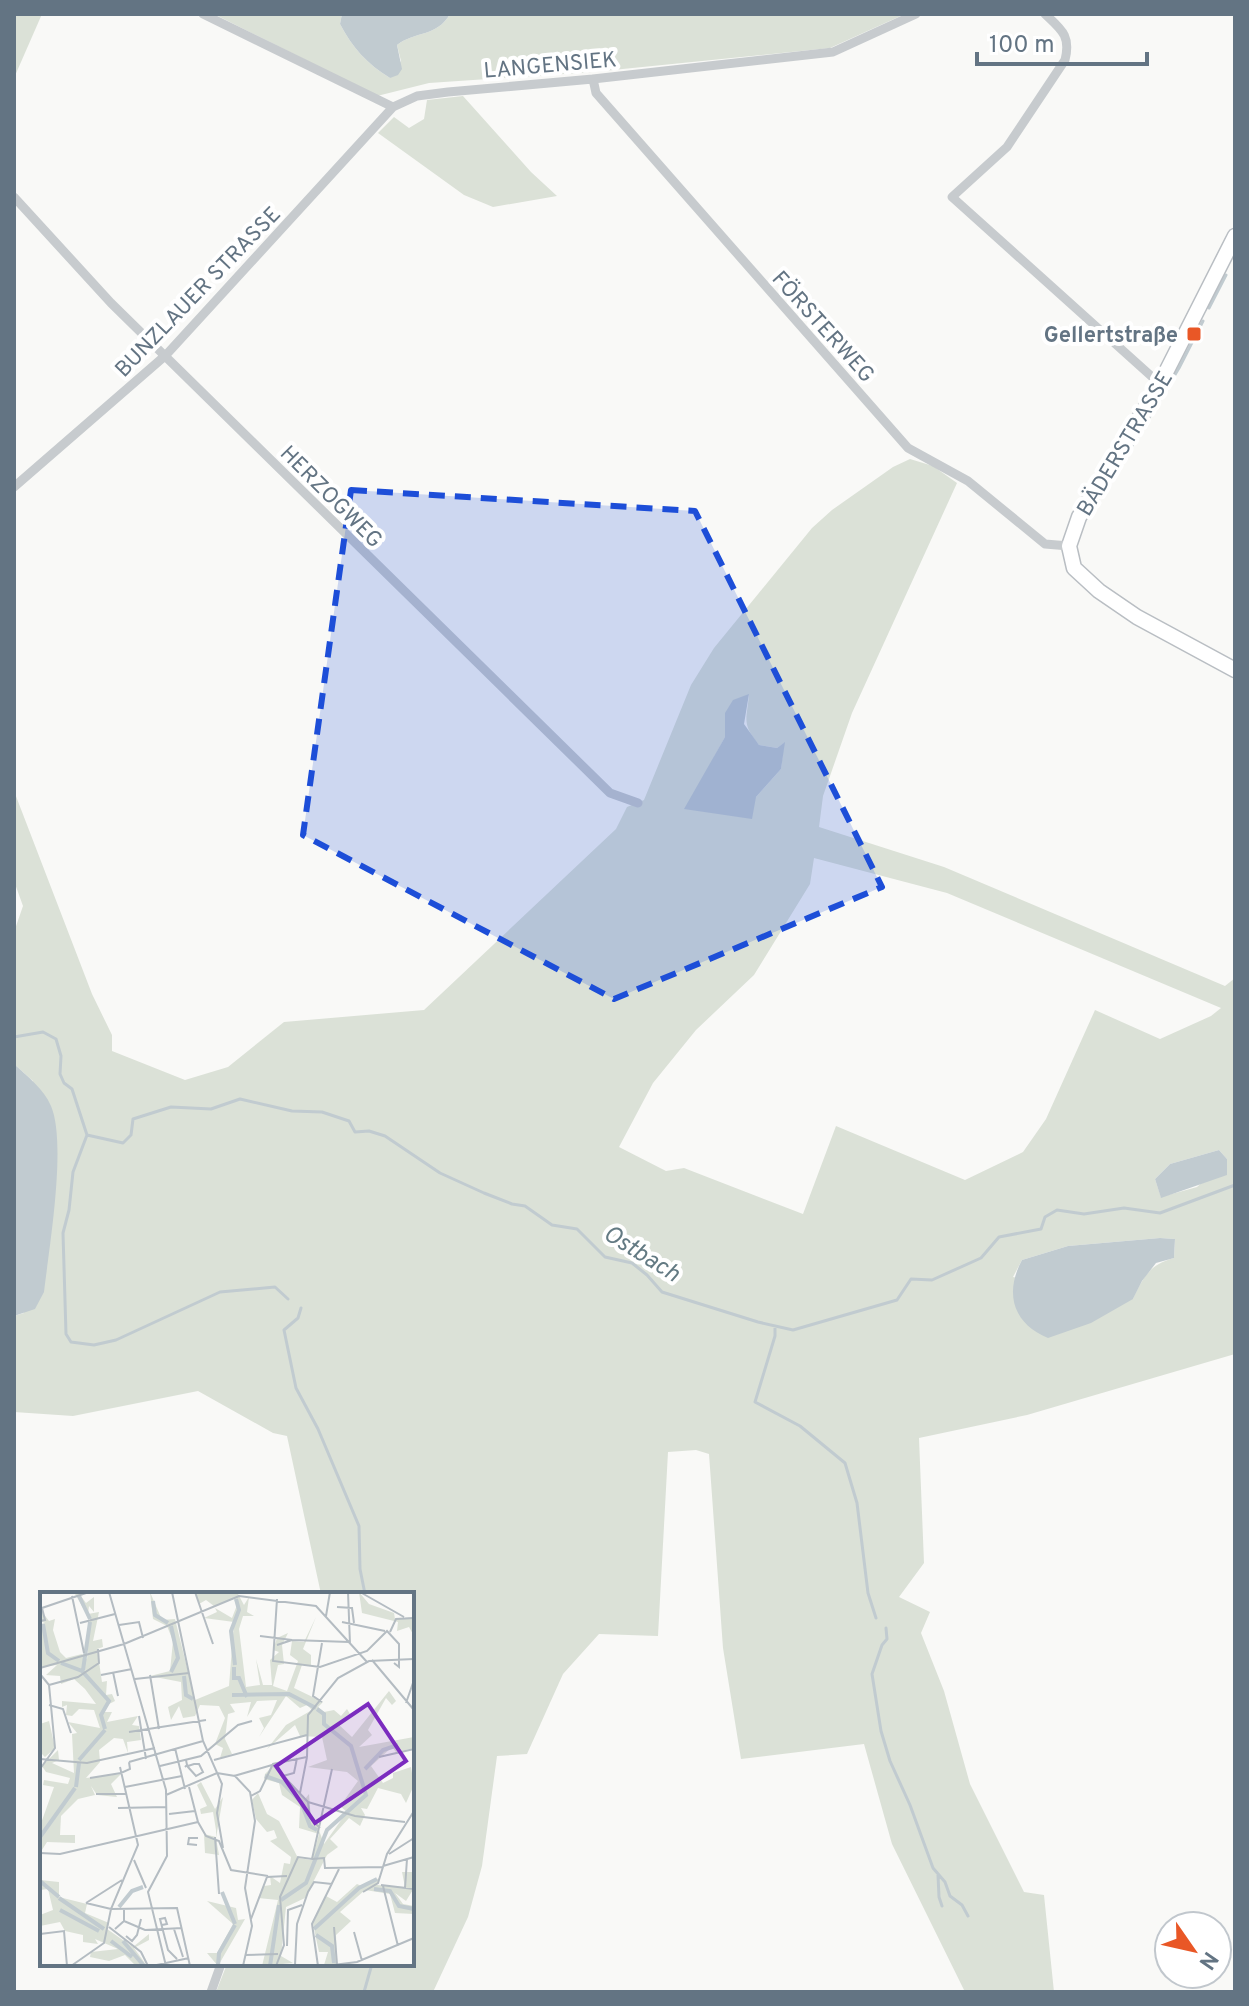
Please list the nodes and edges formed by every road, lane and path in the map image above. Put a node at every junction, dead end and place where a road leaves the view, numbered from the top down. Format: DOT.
graph roads {
  1 [pos="203,14"];
  2 [pos="916,14"];
  3 [pos="1045,14"];
  4 [pos="593,79"];
  5 [pos="393,107"];
  6 [pos="14,197"];
  7 [pos="1235,236"];
  8 [pos="166,355"];
  9 [pos="1160,384"];
  10 [pos="14,487"];
  11 [pos="1069,546"];
  12 [pos="1235,670"];
  13 [pos="638,803"];
  14 [pos="220,1966"];
  15 [pos="211,1992"];
  1 -- 5 [label="street"];
  2 -- 4 [label="street, LANGENSIEK"];
  3 -- 9 [label="street"];
  4 -- 5 [label="street, LANGENSIEK"];
  4 -- 11 [label="street, FÖRSTERWEG"];
  5 -- 8 [label="street, BUNZLAUER STRASSE"];
  6 -- 8 [label="street, HERZOGWEG"];
  7 -- 9 [label="street, BÄDERSTRASSE"];
  8 -- 10 [label="street, BUNZLAUER STRASSE"];
  8 -- 13 [label="street, HERZOGWEG"];
  9 -- 11 [label="street, BÄDERSTRASSE"];
  11 -- 12 [label="street"];
  14 -- 15 [label="street"];
}
